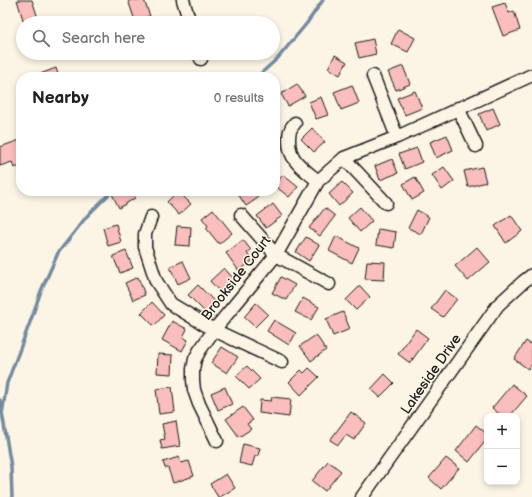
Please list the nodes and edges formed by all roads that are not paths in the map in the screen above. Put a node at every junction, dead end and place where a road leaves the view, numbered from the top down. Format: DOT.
graph roads {
  1 [pos="183,0"];
  2 [pos="188,16"];
  3 [pos="532,75"];
  4 [pos="373,76"];
  5 [pos="458,108"];
  6 [pos="295,123"];
  7 [pos="396,137"];
  8 [pos="476,146"];
  9 [pos="344,158"];
  10 [pos="318,181"];
  11 [pos="386,203"];
  12 [pos="241,215"];
  13 [pos="151,217"];
  14 [pos="276,255"];
  15 [pos="532,275"];
  16 [pos="329,284"];
  17 [pos="214,330"];
  18 [pos="282,362"];
  19 [pos="217,441"];
  20 [pos="362,497"];
  1 -- 2 [label="street"];
  3 -- 5 [label="street, Brookside Court"];
  4 -- 7 [label="street"];
  5 -- 7 [label="street, Brookside Court"];
  5 -- 8 [label="street"];
  6 -- 10 [label="street"];
  7 -- 9 [label="street, Brookside Court"];
  9 -- 10 [label="street, Brookside Court"];
  9 -- 11 [label="street"];
  10 -- 14 [label="street, Brookside Court"];
  12 -- 14 [label="street"];
  13 -- 17 [label="street"];
  14 -- 16 [label="street"];
  14 -- 17 [label="street, Brookside Court"];
  15 -- 20 [label="street, Lakeside Drive"];
  17 -- 18 [label="street"];
  17 -- 19 [label="street, Brookside Court"];
}
